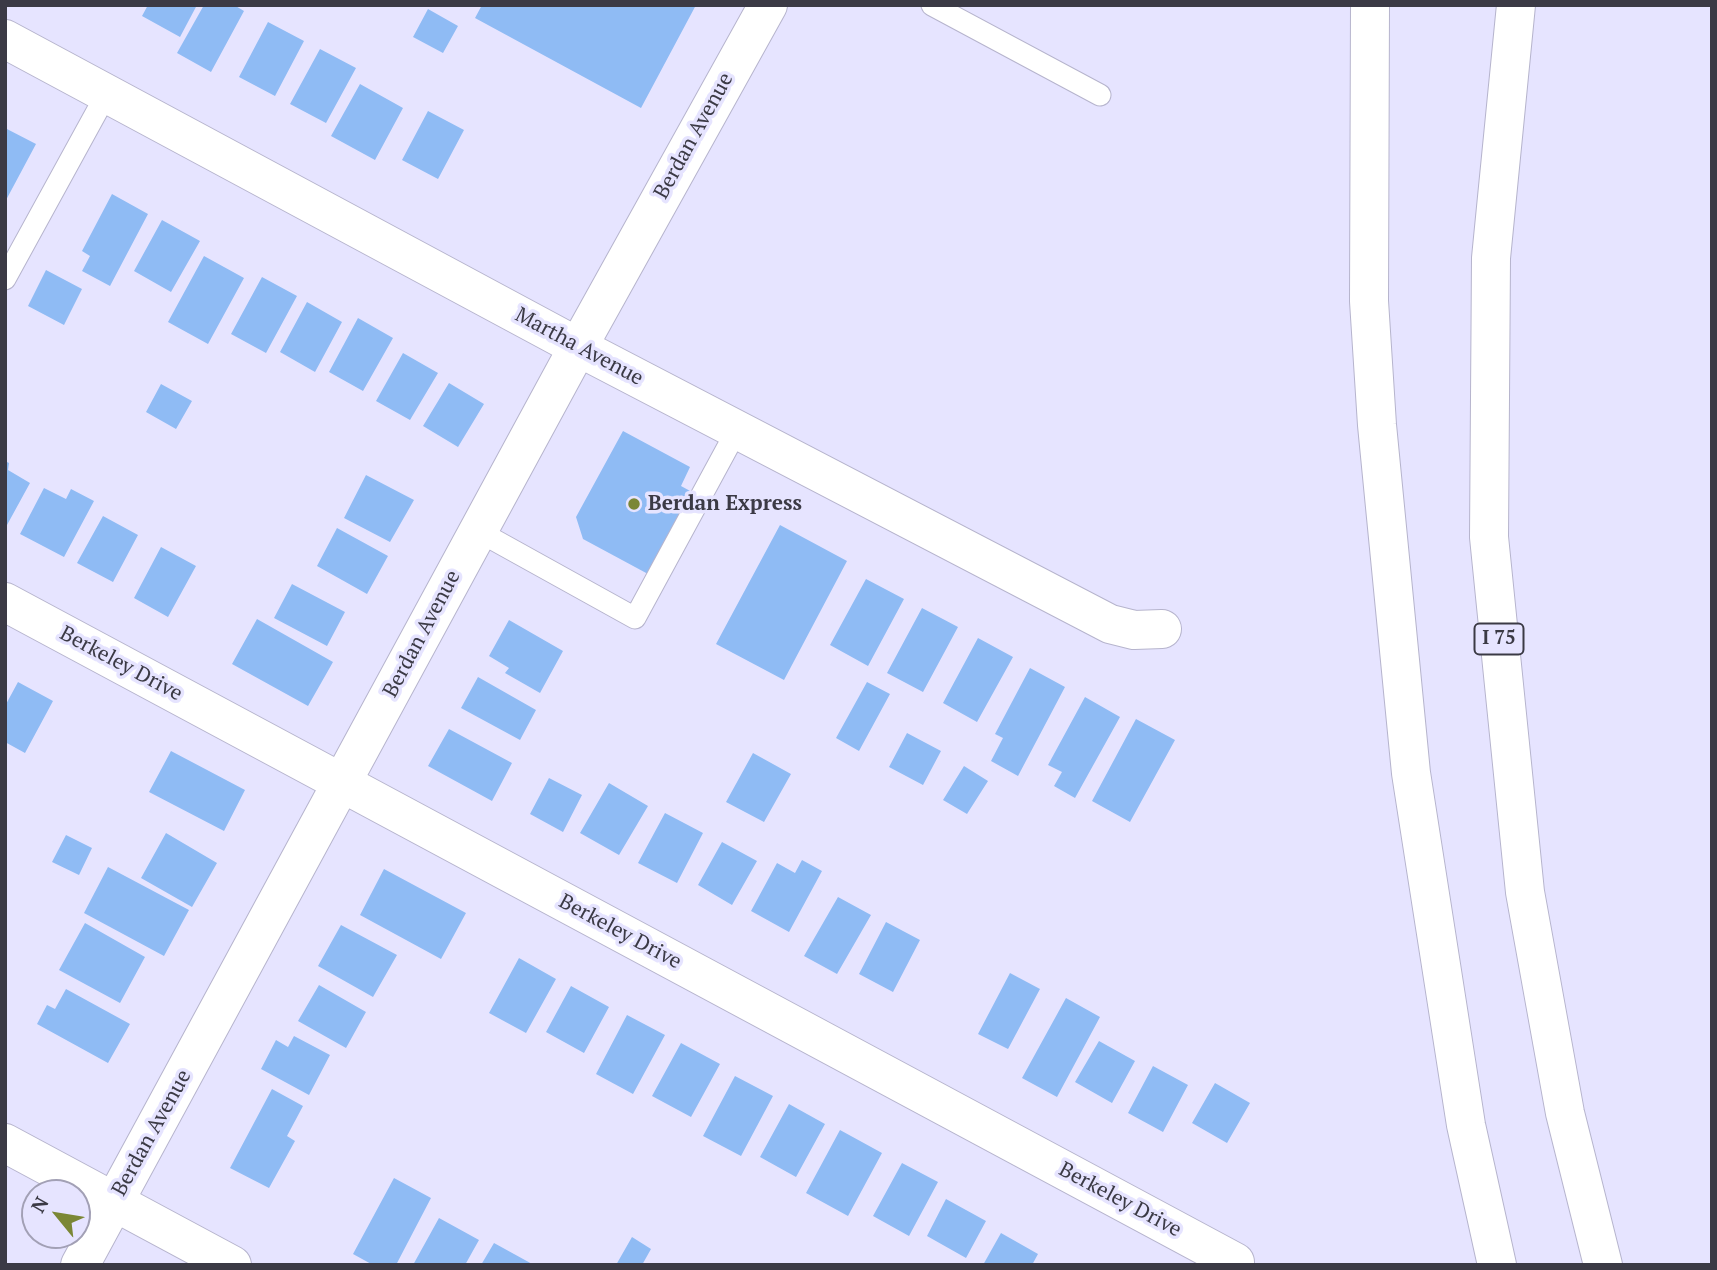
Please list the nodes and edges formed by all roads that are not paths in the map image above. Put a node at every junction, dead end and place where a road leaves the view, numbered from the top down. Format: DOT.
graph roads {
  1 [pos="768,5"];
  2 [pos="932,5"];
  3 [pos="1370,5"];
  4 [pos="1516,5"];
  5 [pos="5,39"];
  6 [pos="107,93"];
  7 [pos="1100,95"];
  8 [pos="5,279"];
  9 [pos="578,347"];
  10 [pos="737,430"];
  11 [pos="478,531"];
  12 [pos="5,602"];
  13 [pos="1162,629"];
  14 [pos="342,783"];
  15 [pos="5,1143"];
  16 [pos="115,1202"];
  17 [pos="1235,1262"];
  18 [pos="80,1265"];
  19 [pos="232,1265"];
  20 [pos="1497,1265"];
  21 [pos="1603,1265"];
  1 -- 9 [label="main road, Berdan Avenue"];
  2 -- 7 [label="lane"];
  3 -- 20 [label="main road"];
  4 -- 21 [label="main road, I 75"];
  5 -- 6 [label="main road, Martha Avenue"];
  6 -- 8 [label="lane"];
  6 -- 9 [label="main road, Martha Avenue"];
  9 -- 10 [label="main road, Martha Avenue"];
  9 -- 11 [label="main road, Berdan Avenue"];
  10 -- 11 [label="lane"];
  10 -- 13 [label="main road, Martha Avenue"];
  11 -- 14 [label="main road, Berdan Avenue"];
  12 -- 14 [label="main road, Berkeley Drive"];
  14 -- 16 [label="main road, Berdan Avenue"];
  14 -- 17 [label="main road, Berkeley Drive"];
  15 -- 16 [label="main road"];
  16 -- 18 [label="main road, Berdan Avenue"];
  16 -- 19 [label="main road"];
}
